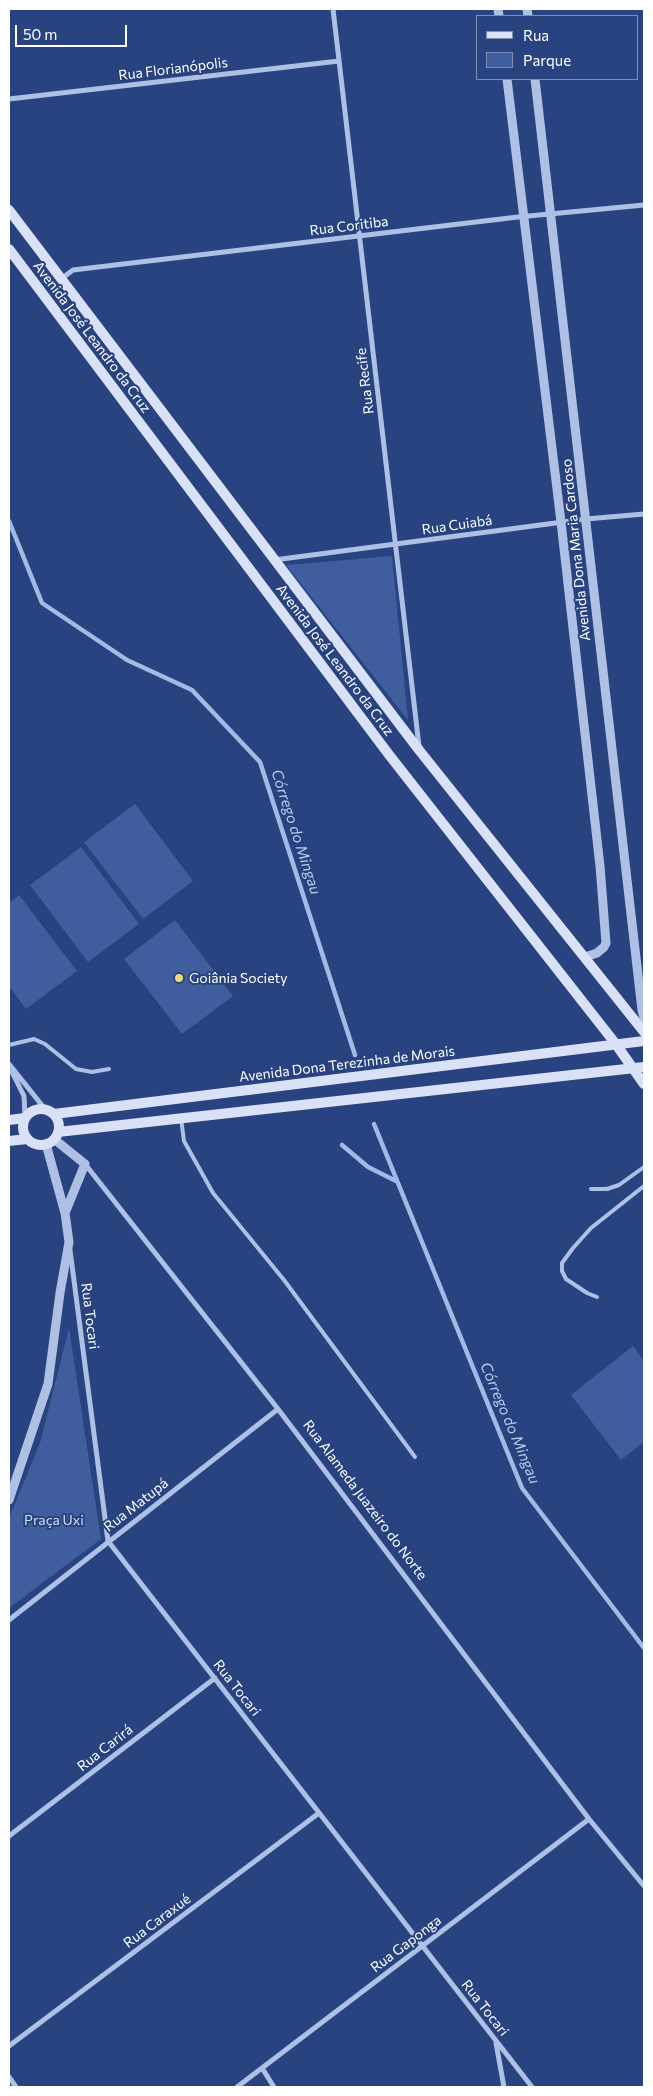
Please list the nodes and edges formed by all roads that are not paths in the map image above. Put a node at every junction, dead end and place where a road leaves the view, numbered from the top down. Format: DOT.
graph roads {
  1 [pos="333,9"];
  2 [pos="339,60"];
  3 [pos="507,80"];
  4 [pos="535,80"];
  5 [pos="9,99"];
  6 [pos="644,205"];
  7 [pos="9,210"];
  8 [pos="552,214"];
  9 [pos="524,216"];
  10 [pos="359,236"];
  11 [pos="9,249"];
  12 [pos="61,280"];
  13 [pos="644,514"];
  14 [pos="586,519"];
  15 [pos="561,522"];
  16 [pos="396,545"];
  17 [pos="274,560"];
  18 [pos="419,750"];
  19 [pos="585,958"];
  20 [pos="644,1018"];
  21 [pos="644,1032"];
  22 [pos="644,1041"];
  23 [pos="615,1044"];
  24 [pos="9,1045"];
  25 [pos="9,1064"];
  26 [pos="644,1067"];
  27 [pos="109,1069"];
  28 [pos="633,1069"];
  29 [pos="644,1084"];
  30 [pos="49,1112"];
  31 [pos="25,1117"];
  32 [pos="181,1118"];
  33 [pos="9,1120"];
  34 [pos="53,1138"];
  35 [pos="27,1139"];
  36 [pos="9,1141"];
  37 [pos="85,1164"];
  38 [pos="644,1167"];
  39 [pos="644,1186"];
  40 [pos="591,1189"];
  41 [pos="65,1213"];
  42 [pos="69,1242"];
  43 [pos="598,1297"];
  44 [pos="278,1409"];
  45 [pos="415,1457"];
  46 [pos="9,1500"];
  47 [pos="108,1541"];
  48 [pos="9,1620"];
  49 [pos="214,1678"];
  50 [pos="320,1814"];
  51 [pos="589,1819"];
  52 [pos="9,1836"];
  53 [pos="644,1886"];
  54 [pos="422,1946"];
  55 [pos="496,2040"];
  56 [pos="9,2046"];
  57 [pos="262,2068"];
  58 [pos="9,2077"];
  59 [pos="16,2087"];
  60 [pos="237,2087"];
  61 [pos="274,2087"];
  62 [pos="504,2087"];
  63 [pos="532,2087"];
  1 -- 2 [label="street, Rua Recife"];
  2 -- 5 [label="street, Rua Florianópolis"];
  2 -- 10 [label="street, Rua Recife"];
  3 -- 9 [label="street, Avenida Dona Maria Cardoso"];
  4 -- 8 [label="street, Avenida Dona Maria Cardoso"];
  6 -- 8 [label="street, Rua Coritiba"];
  7 -- 12 [label="main road, Avenida José Leandro da Cruz"];
  8 -- 9 [label="street, Rua Coritiba"];
  8 -- 14 [label="street, Avenida Dona Maria Cardoso"];
  9 -- 10 [label="street, Rua Coritiba"];
  9 -- 15 [label="street, Avenida Dona Maria Cardoso"];
  10 -- 12 [label="street, Rua Coritiba"];
  10 -- 16 [label="street, Rua Recife"];
  11 -- 23 [label="main road, Avenida José Leandro da Cruz"];
  12 -- 17 [label="main road, Avenida José Leandro da Cruz"];
  13 -- 14 [label="street, Rua Cuiabá"];
  14 -- 15 [label="street, Rua Cuiabá"];
  14 -- 20 [label="street, Avenida Dona Maria Cardoso"];
  15 -- 16 [label="street, Rua Cuiabá"];
  15 -- 19 [label="street, Avenida Dona Maria Cardoso"];
  16 -- 17 [label="street, Rua Cuiabá"];
  16 -- 18 [label="street, Rua Recife"];
  17 -- 18 [label="main road, Avenida José Leandro da Cruz"];
  18 -- 19 [label="main road, Avenida José Leandro da Cruz"];
  19 -- 21 [label="main road, Avenida José Leandro da Cruz"];
  22 -- 23 [label="main road, Avenida Dona Terezinha de Morais"];
  23 -- 28 [label="main road, Avenida José Leandro da Cruz"];
  23 -- 30 [label="main road, Avenida Dona Terezinha de Morais"];
  24 -- 27 [label="lane"];
  25 -- 30 [label="street"];
  25 -- 31 [label="street"];
  26 -- 28 [label="main road"];
  28 -- 29 [label="main road, Avenida José Leandro da Cruz"];
  28 -- 32 [label="main road"];
  30 -- 31 [label="main road"];
  30 -- 34 [label="main road"];
  31 -- 33 [label="main road"];
  31 -- 35 [label="main road"];
  32 -- 34 [label="main road"];
  32 -- 45 [label="lane"];
  34 -- 35 [label="main road"];
  34 -- 37 [label="street, Rua Alameda Juazeiro do Norte"];
  34 -- 41 [label="street"];
  35 -- 36 [label="main road"];
  37 -- 41 [label="street"];
  37 -- 44 [label="street, Rua Alameda Juazeiro do Norte"];
  38 -- 40 [label="lane"];
  39 -- 43 [label="lane"];
  41 -- 42 [label="street"];
  42 -- 46 [label="street"];
  42 -- 47 [label="street, Rua Tocari"];
  44 -- 47 [label="street, Rua Matupá"];
  44 -- 51 [label="street, Rua Alameda Juazeiro do Norte"];
  47 -- 48 [label="street, Rua Matupá"];
  47 -- 49 [label="street, Rua Tocari"];
  49 -- 50 [label="street, Rua Tocari"];
  49 -- 52 [label="street, Rua Carirá"];
  50 -- 54 [label="street, Rua Tocari"];
  50 -- 56 [label="street, Rua Caraxué"];
  51 -- 53 [label="street, Rua Alameda Juazeiro do Norte"];
  51 -- 54 [label="street, Rua Gaponga"];
  54 -- 55 [label="street, Rua Tocari"];
  54 -- 57 [label="street, Rua Gaponga"];
  55 -- 62 [label="street"];
  55 -- 63 [label="street, Rua Tocari"];
  57 -- 60 [label="street, Rua Gaponga"];
  57 -- 61 [label="street"];
  58 -- 59 [label="street"];
}
